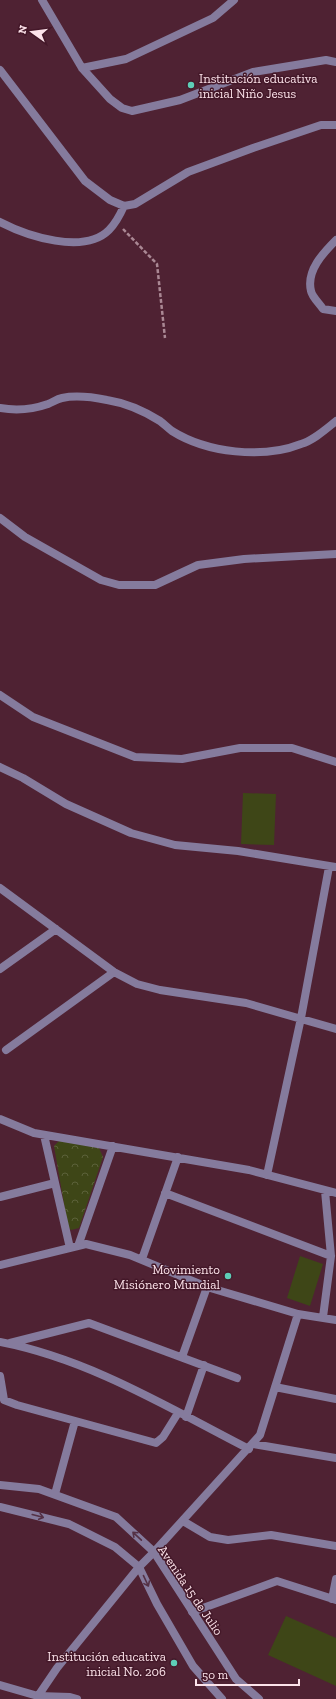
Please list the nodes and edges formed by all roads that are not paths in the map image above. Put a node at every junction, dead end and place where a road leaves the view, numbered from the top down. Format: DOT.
graph roads {
  1 [pos="42,0"];
  2 [pos="234,0"];
  3 [pos="336,62"];
  4 [pos="82,68"];
  5 [pos="0,70"];
  6 [pos="336,124"];
  7 [pos="124,206"];
  8 [pos="0,222"];
  9 [pos="336,240"];
  10 [pos="336,311"];
  11 [pos="0,408"];
  12 [pos="336,420"];
  13 [pos="0,518"];
  14 [pos="336,554"];
  15 [pos="0,695"];
  16 [pos="336,762"];
  17 [pos="0,767"];
  18 [pos="333,867"];
  19 [pos="1,891"];
  20 [pos="56,929"];
  21 [pos="0,969"];
  22 [pos="114,972"];
  23 [pos="301,1018"];
  24 [pos="336,1029"];
  25 [pos="6,1050"];
  26 [pos="0,1119"];
  27 [pos="44,1135"];
  28 [pos="113,1146"];
  29 [pos="178,1157"];
  30 [pos="267,1175"];
  31 [pos="55,1183"];
  32 [pos="325,1191"];
  33 [pos="165,1193"];
  34 [pos="336,1193"];
  35 [pos="0,1197"];
  36 [pos="74,1246"];
  37 [pos="331,1256"];
  38 [pos="142,1259"];
  39 [pos="0,1265"];
  40 [pos="207,1287"];
  41 [pos="298,1314"];
  42 [pos="323,1317"];
  43 [pos="336,1320"];
  44 [pos="0,1342"];
  45 [pos="9,1344"];
  46 [pos="182,1357"];
  47 [pos="204,1365"];
  48 [pos="0,1376"];
  49 [pos="237,1378"];
  50 [pos="275,1387"];
  51 [pos="1,1391"];
  52 [pos="336,1398"];
  53 [pos="178,1413"];
  54 [pos="186,1417"];
  55 [pos="75,1421"];
  56 [pos="251,1446"];
  57 [pos="336,1458"];
  58 [pos="0,1486"];
  59 [pos="55,1494"];
  60 [pos="0,1507"];
  61 [pos="183,1521"];
  62 [pos="336,1546"];
  63 [pos="154,1552"];
  64 [pos="139,1567"];
  65 [pos="336,1579"];
  66 [pos="334,1599"];
  67 [pos="192,1612"];
  68 [pos="0,1685"];
  69 [pos="38,1696"];
  70 [pos="77,1699"];
  71 [pos="222,1699"];
  72 [pos="259,1699"];
  1 -- 4 [label="street"];
  2 -- 4 [label="street"];
  3 -- 4 [label="street"];
  5 -- 7 [label="street"];
  6 -- 7 [label="street"];
  7 -- 8 [label="street"];
  9 -- 10 [label="street"];
  11 -- 12 [label="street"];
  13 -- 14 [label="street"];
  15 -- 16 [label="street"];
  17 -- 18 [label="street"];
  18 -- 23 [label="street"];
  19 -- 20 [label="street"];
  20 -- 21 [label="street"];
  20 -- 22 [label="street"];
  22 -- 23 [label="street"];
  22 -- 25 [label="street"];
  23 -- 24 [label="street"];
  23 -- 30 [label="street"];
  26 -- 27 [label="street"];
  27 -- 28 [label="street"];
  27 -- 31 [label="street"];
  28 -- 29 [label="street"];
  28 -- 36 [label="street"];
  29 -- 30 [label="street"];
  29 -- 33 [label="street"];
  30 -- 32 [label="street"];
  31 -- 35 [label="street"];
  31 -- 36 [label="street"];
  32 -- 34 [label="street"];
  32 -- 37 [label="street"];
  33 -- 37 [label="street"];
  33 -- 38 [label="street"];
  36 -- 38 [label="street"];
  36 -- 39 [label="street"];
  37 -- 42 [label="street"];
  38 -- 40 [label="street"];
  40 -- 41 [label="street"];
  40 -- 46 [label="street"];
  41 -- 42 [label="street"];
  41 -- 50 [label="street"];
  42 -- 43 [label="street"];
  44 -- 45 [label="street"];
  45 -- 46 [label="street"];
  45 -- 53 [label="street"];
  46 -- 47 [label="street"];
  47 -- 49 [label="street"];
  47 -- 54 [label="street"];
  48 -- 51 [label="street"];
  50 -- 52 [label="street"];
  50 -- 56 [label="street"];
  51 -- 55 [label="street"];
  53 -- 54 [label="street"];
  53 -- 55 [label="street"];
  54 -- 56 [label="street"];
  55 -- 59 [label="street"];
  56 -- 57 [label="street"];
  56 -- 61 [label="street"];
  58 -- 59 [label="street, Avenida 15 de Julio"];
  63 -- 59 [label="street, Avenida 15 de Julio, one-way"];
  60 -- 64 [label="street, one-way"];
  61 -- 62 [label="street"];
  61 -- 63 [label="street"];
  63 -- 64 [label="street"];
  63 -- 67 [label="street, Avenida 15 de Julio"];
  64 -- 69 [label="street"];
  64 -- 71 [label="street, one-way"];
  65 -- 66 [label="street"];
  66 -- 67 [label="street"];
  67 -- 72 [label="street, Avenida 15 de Julio"];
  68 -- 69 [label="street"];
  69 -- 70 [label="street"];
}
